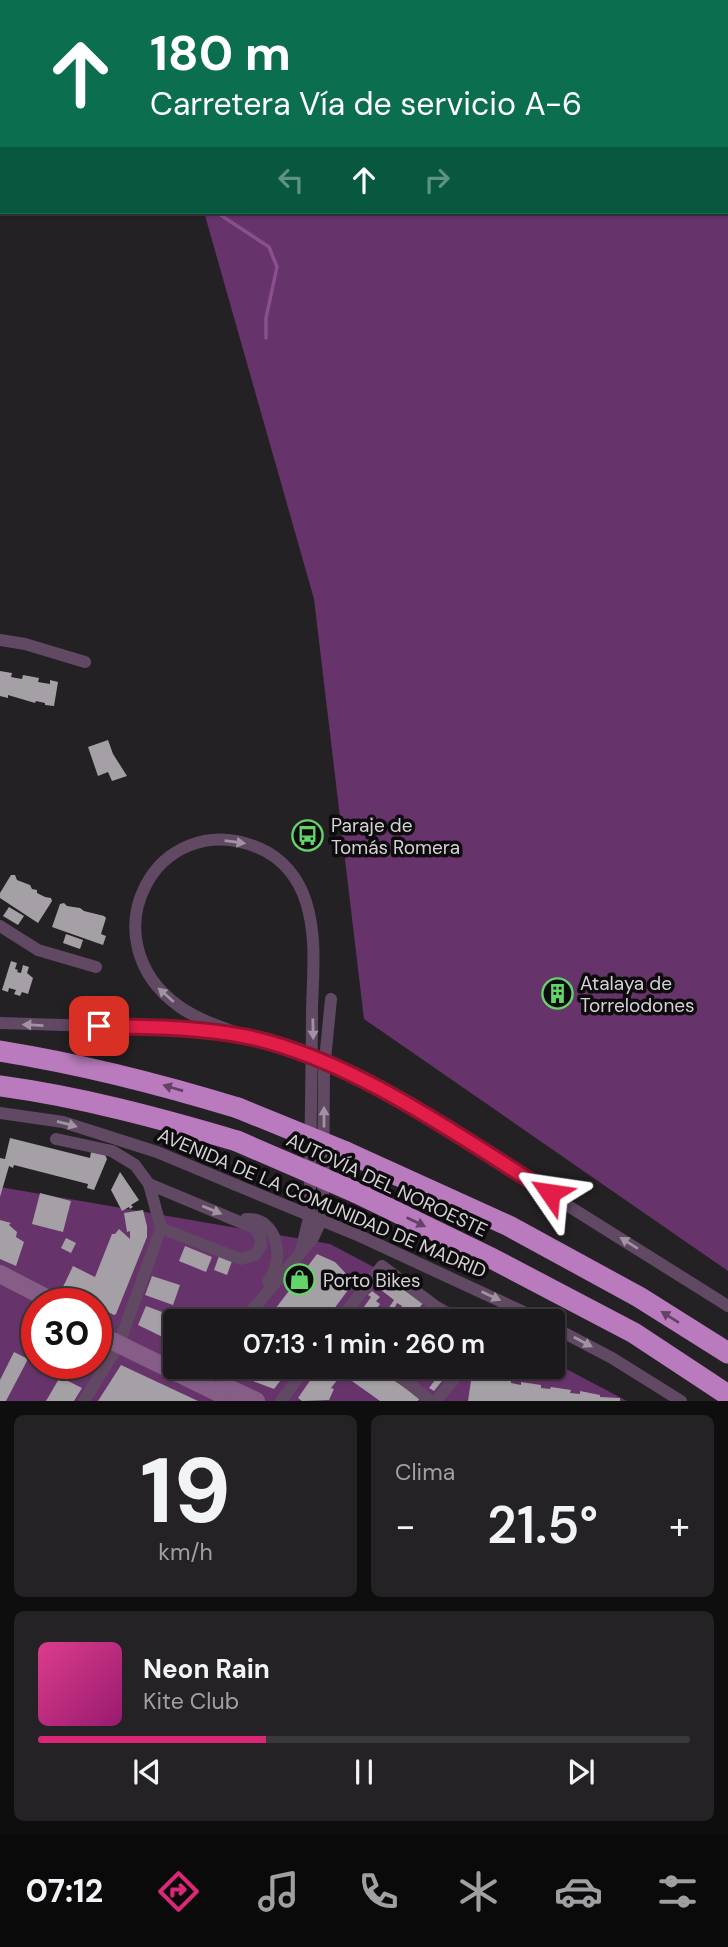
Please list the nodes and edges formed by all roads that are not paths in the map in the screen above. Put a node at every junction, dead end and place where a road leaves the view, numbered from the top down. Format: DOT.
graph roads {
  1 [pos="0,640"];
  2 [pos="85,662"];
  3 [pos="0,926"];
  4 [pos="96,967"];
  5 [pos="331,999"];
  6 [pos="0,1023"];
  7 [pos="248,1037"];
  8 [pos="0,1051"];
  9 [pos="0,1086"];
  10 [pos="0,1113"];
  11 [pos="56,1139"];
  12 [pos="149,1184"];
  13 [pos="237,1220"];
  14 [pos="161,1228"];
  15 [pos="300,1251"];
  16 [pos="0,1275"];
  17 [pos="0,1287"];
  18 [pos="26,1288"];
  19 [pos="21,1297"];
  20 [pos="256,1306"];
  21 [pos="728,1306"];
  22 [pos="253,1309"];
  23 [pos="348,1309"];
  24 [pos="439,1309"];
  25 [pos="517,1309"];
  26 [pos="565,1333"];
  27 [pos="112,1334"];
  28 [pos="112,1337"];
  29 [pos="121,1340"];
  30 [pos="728,1353"];
  31 [pos="163,1357"];
  32 [pos="163,1358"];
  33 [pos="205,1379"];
  34 [pos="210,1379"];
  35 [pos="297,1379"];
  36 [pos="404,1379"];
  37 [pos="453,1379"];
  38 [pos="728,1395"];
  39 [pos="84,1401"];
  40 [pos="235,1401"];
  41 [pos="256,1401"];
  42 [pos="281,1401"];
  43 [pos="434,1401"];
  44 [pos="681,1401"];
  1 -- 2 [label="street"];
  3 -- 4 [label="street"];
  15 -- 5 [label="street, one-way"];
  7 -- 6 [label="street, one-way"];
  7 -- 15 [label="street, one-way"];
  21 -- 7 [label="street, one-way, bridge"];
  30 -- 8 [label="highway, AUTOVÍA DEL NOROESTE, one-way, bridge"];
  9 -- 38 [label="highway, AUTOVÍA DEL NOROESTE, one-way, bridge"];
  10 -- 25 [label="street, AVENIDA DE LA COMUNIDAD DE MADRID, one-way, bridge"];
  11 -- 12 [label="street"];
  12 -- 13 [label="street, one-way"];
  12 -- 14 [label="street"];
  13 -- 14 [label="street"];
  13 -- 20 [label="street"];
  14 -- 29 [label="street"];
  15 -- 20 [label="street"];
  16 -- 18 [label="street"];
  17 -- 19 [label="street"];
  20 -- 22 [label="street"];
  23 -- 24 [label="street"];
  26 -- 44 [label="street, one-way"];
  27 -- 29 [label="street"];
  28 -- 29 [label="street"];
  29 -- 31 [label="street"];
  29 -- 32 [label="street"];
  29 -- 39 [label="street"];
  33 -- 40 [label="street"];
  34 -- 41 [label="street"];
  35 -- 42 [label="street"];
  36 -- 43 [label="street"];
  37 -- 43 [label="street"];
}
